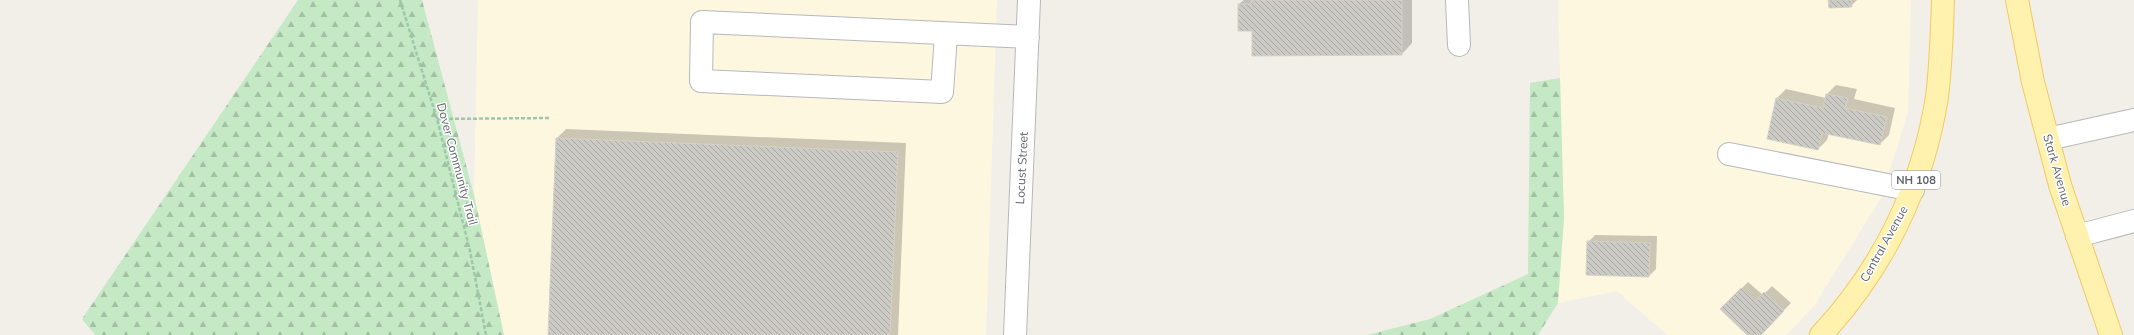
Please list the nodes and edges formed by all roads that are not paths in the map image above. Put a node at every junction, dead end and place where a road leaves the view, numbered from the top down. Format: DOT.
graph roads {
  1 [pos="1029,0"];
  2 [pos="1457,0"];
  3 [pos="1942,0"];
  4 [pos="2016,0"];
  5 [pos="946,34"];
  6 [pos="1028,38"];
  7 [pos="1459,45"];
  8 [pos="2134,120"];
  9 [pos="2048,139"];
  10 [pos="1729,154"];
  11 [pos="1913,190"];
  12 [pos="2134,222"];
  13 [pos="2076,236"];
  14 [pos="1015,335"];
  15 [pos="1821,335"];
  16 [pos="2111,335"];
  1 -- 6 [label="street, Locust Street"];
  2 -- 7 [label="street"];
  3 -- 11 [label="main road, Central Avenue / NH 108"];
  4 -- 9 [label="main road, Stark Avenue"];
  5 -- 5 [label="street"];
  5 -- 6 [label="street"];
  6 -- 14 [label="street, Locust Street"];
  8 -- 9 [label="street"];
  9 -- 13 [label="main road, Stark Avenue"];
  10 -- 11 [label="street"];
  11 -- 15 [label="main road, Central Avenue / NH 108"];
  12 -- 13 [label="street"];
  13 -- 16 [label="main road, Stark Avenue"];
}
